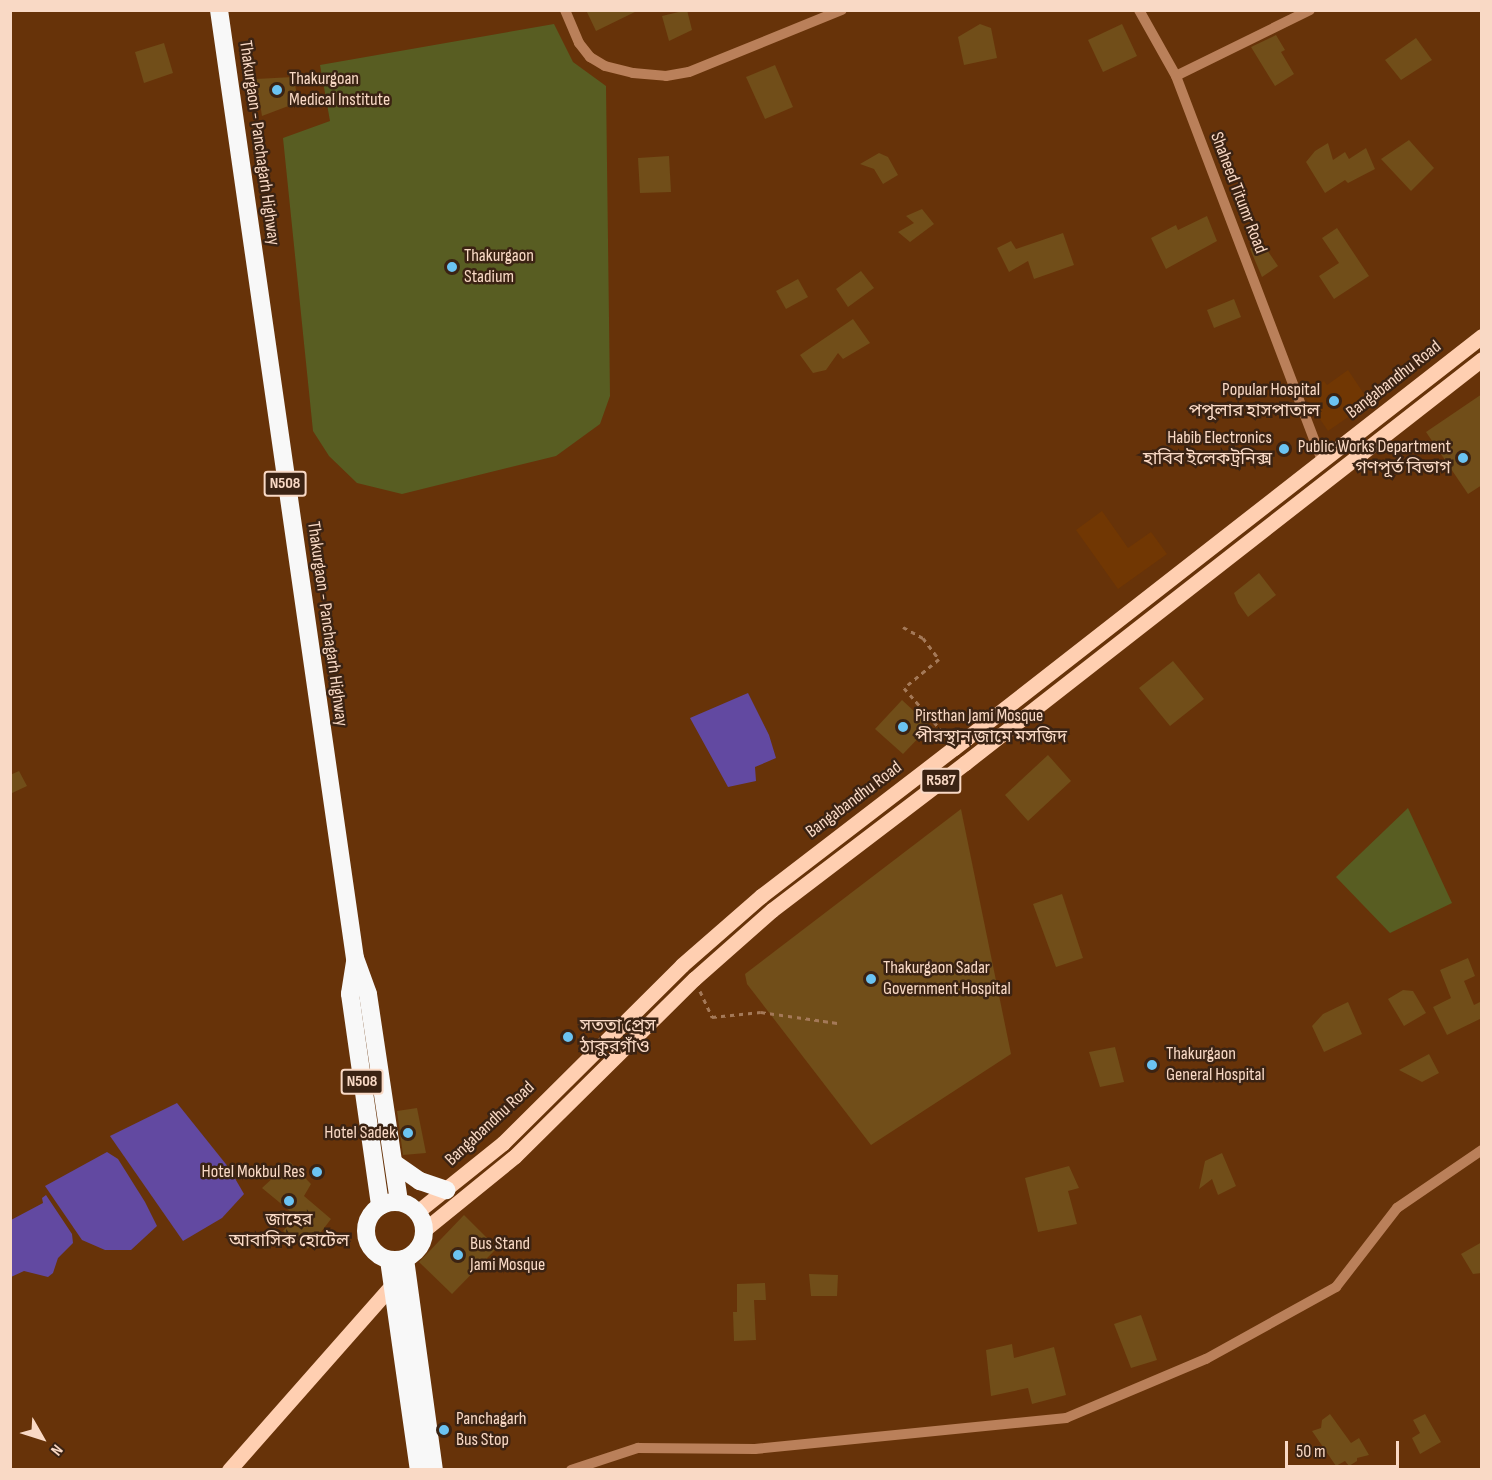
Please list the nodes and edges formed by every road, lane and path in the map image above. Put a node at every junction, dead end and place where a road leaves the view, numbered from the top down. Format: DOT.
graph roads {
  1 [pos="219,10"];
  2 [pos="565,10"];
  3 [pos="842,10"];
  4 [pos="1139,10"];
  5 [pos="1310,10"];
  6 [pos="1176,76"];
  7 [pos="1482,336"];
  8 [pos="1482,359"];
  9 [pos="1322,461"];
  10 [pos="903,627"];
  11 [pos="954,748"];
  12 [pos="355,958"];
  13 [pos="694,979"];
  14 [pos="837,1023"];
  15 [pos="1482,1150"];
  16 [pos="394,1163"];
  17 [pos="446,1190"];
  18 [pos="399,1202"];
  19 [pos="380,1206"];
  20 [pos="417,1212"];
  21 [pos="424,1230"];
  22 [pos="397,1260"];
  23 [pos="391,1286"];
  24 [pos="229,1470"];
  25 [pos="419,1470"];
  26 [pos="434,1470"];
  27 [pos="571,1470"];
  1 -- 12 [label="highway, Thakurgaon - Panchagarh Highway / N508"];
  2 -- 3 [label="street"];
  4 -- 6 [label="street, Shaheed Titumr Road"];
  5 -- 6 [label="street"];
  6 -- 9 [label="street, Shaheed Titumr Road"];
  7 -- 9 [label="main road, Bangabandhu Road / R587"];
  8 -- 13 [label="main road, Bangabandhu Road / R587"];
  9 -- 11 [label="main road, Bangabandhu Road / R587"];
  10 -- 11 [label="path"];
  11 -- 17 [label="main road, Bangabandhu Road / R587"];
  12 -- 16 [label="highway, Thakurgaon - Panchagarh Highway / N508"];
  12 -- 19 [label="highway, Thakurgaon - Panchagarh Highway / N508"];
  13 -- 14 [label="path"];
  13 -- 21 [label="main road, Bangabandhu Road / R587"];
  15 -- 27 [label="street"];
  16 -- 17 [label="highway"];
  16 -- 18 [label="highway, Thakurgaon - Panchagarh Highway / N508"];
  17 -- 20 [label="main road, Bangabandhu Road / R587"];
  18 -- 19 [label="highway"];
  18 -- 20 [label="highway"];
  19 -- 22 [label="highway"];
  20 -- 21 [label="highway"];
  21 -- 22 [label="highway"];
  22 -- 23 [label="highway"];
  22 -- 26 [label="highway"];
  23 -- 24 [label="main road"];
  23 -- 25 [label="highway"];
}
